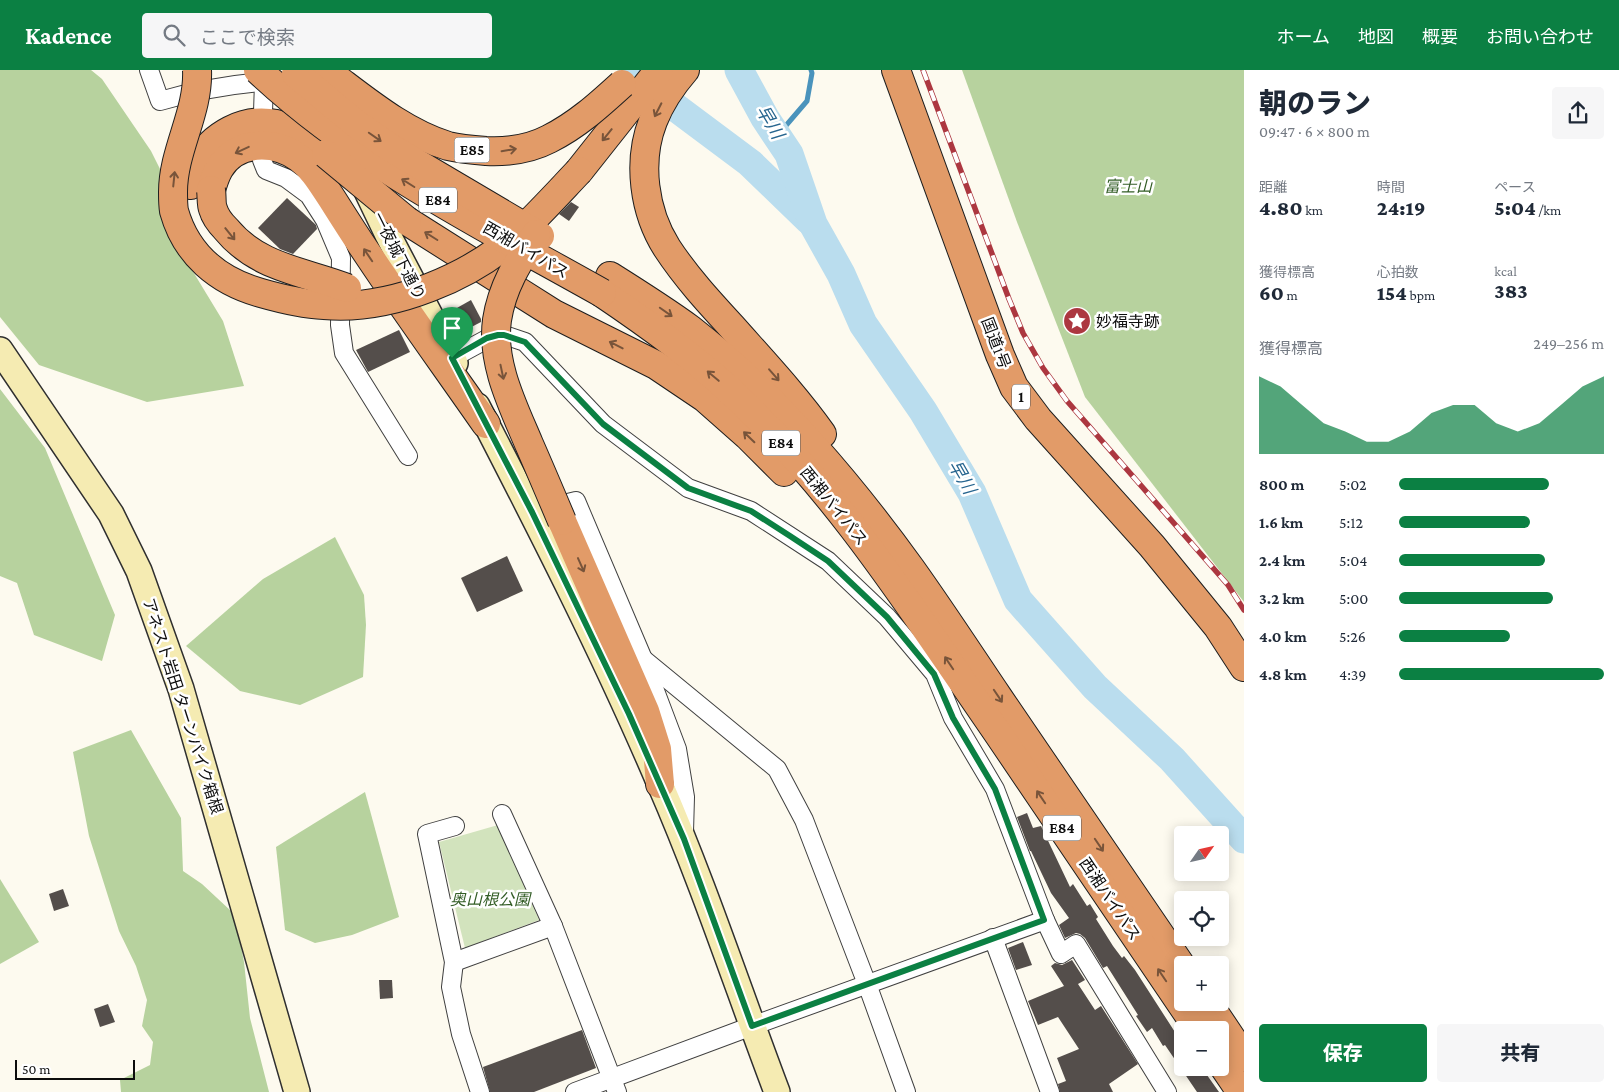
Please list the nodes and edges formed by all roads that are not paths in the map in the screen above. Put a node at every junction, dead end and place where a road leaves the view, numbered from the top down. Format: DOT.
graph roads {
  1 [pos="148,70"];
  2 [pos="197,70"];
  3 [pos="292,70"];
  4 [pos="659,70"];
  5 [pos="685,70"];
  6 [pos="896,70"];
  7 [pos="332,75"];
  8 [pos="261,76"];
  9 [pos="628,77"];
  10 [pos="263,112"];
  11 [pos="262,160"];
  12 [pos="579,171"];
  13 [pos="201,188"];
  14 [pos="606,285"];
  15 [pos="0,350"];
  16 [pos="452,358"];
  17 [pos="486,424"];
  18 [pos="408,456"];
  19 [pos="532,512"];
  20 [pos="911,569"];
  21 [pos="925,627"];
  22 [pos="643,659"];
  23 [pos="1244,667"];
  24 [pos="660,784"];
  25 [pos="502,814"];
  26 [pos="455,826"];
  27 [pos="684,839"];
  28 [pos="1044,920"];
  29 [pos="553,926"];
  30 [pos="993,938"];
  31 [pos="1175,956"];
  32 [pos="454,962"];
  33 [pos="867,984"];
  34 [pos="1213,1011"];
  35 [pos="1193,1021"];
  36 [pos="752,1026"];
  37 [pos="1244,1057"];
  38 [pos="1229,1074"];
  39 [pos="615,1086"];
  40 [pos="297,1092"];
  41 [pos="480,1092"];
  42 [pos="575,1092"];
  43 [pos="777,1092"];
  44 [pos="906,1092"];
  45 [pos="1050,1092"];
  46 [pos="1167,1092"];
  47 [pos="1241,1092"];
  1 -- 8 [label="street"];
  12 -- 2 [label="highway, one-way, bridge"];
  3 -- 14 [label="highway, 西湘バイパス / E84, one-way, bridge"];
  4 -- 12 [label="highway, one-way"];
  5 -- 20 [label="highway, one-way"];
  6 -- 23 [label="highway, 国道1号 / 1"];
  7 -- 8 [label="street"];
  7 -- 9 [label="highway, E85, one-way, bridge"];
  7 -- 16 [label="street, 一夜城下通り"];
  8 -- 10 [label="street"];
  14 -- 8 [label="highway, 西湘バイパス / E84, one-way, bridge"];
  13 -- 9 [label="highway, one-way, bridge"];
  11 -- 18 [label="street"];
  12 -- 24 [label="highway, one-way, bridge"];
  17 -- 13 [label="highway, one-way"];
  21 -- 13 [label="highway, one-way, bridge"];
  14 -- 20 [label="highway, 西湘バイパス / E84, one-way"];
  21 -- 14 [label="highway, 西湘バイパス / E84, one-way"];
  15 -- 40 [label="street, アネスト岩田 ターンパイク箱根"];
  16 -- 17 [label="street, 一夜城下通り"];
  16 -- 28 [label="street"];
  17 -- 19 [label="street, 一夜城下通り"];
  19 -- 22 [label="street"];
  19 -- 24 [label="street, 一夜城下通り"];
  20 -- 31 [label="highway, 西湘バイパス / E84, one-way"];
  35 -- 21 [label="highway, 西湘バイパス / E84, one-way"];
  22 -- 27 [label="street"];
  22 -- 33 [label="street"];
  24 -- 27 [label="street, 一夜城下通り"];
  25 -- 29 [label="street"];
  26 -- 32 [label="street"];
  27 -- 36 [label="street, 一夜城下通り"];
  28 -- 30 [label="street"];
  28 -- 46 [label="street"];
  29 -- 32 [label="street"];
  29 -- 39 [label="street"];
  30 -- 33 [label="street"];
  30 -- 45 [label="street"];
  32 -- 41 [label="street"];
  33 -- 36 [label="street"];
  33 -- 44 [label="street"];
  34 -- 37 [label="highway"];
  36 -- 39 [label="street"];
  36 -- 43 [label="street, 一夜城下通り"];
  38 -- 47 [label="highway"];
  39 -- 42 [label="street"];
}
